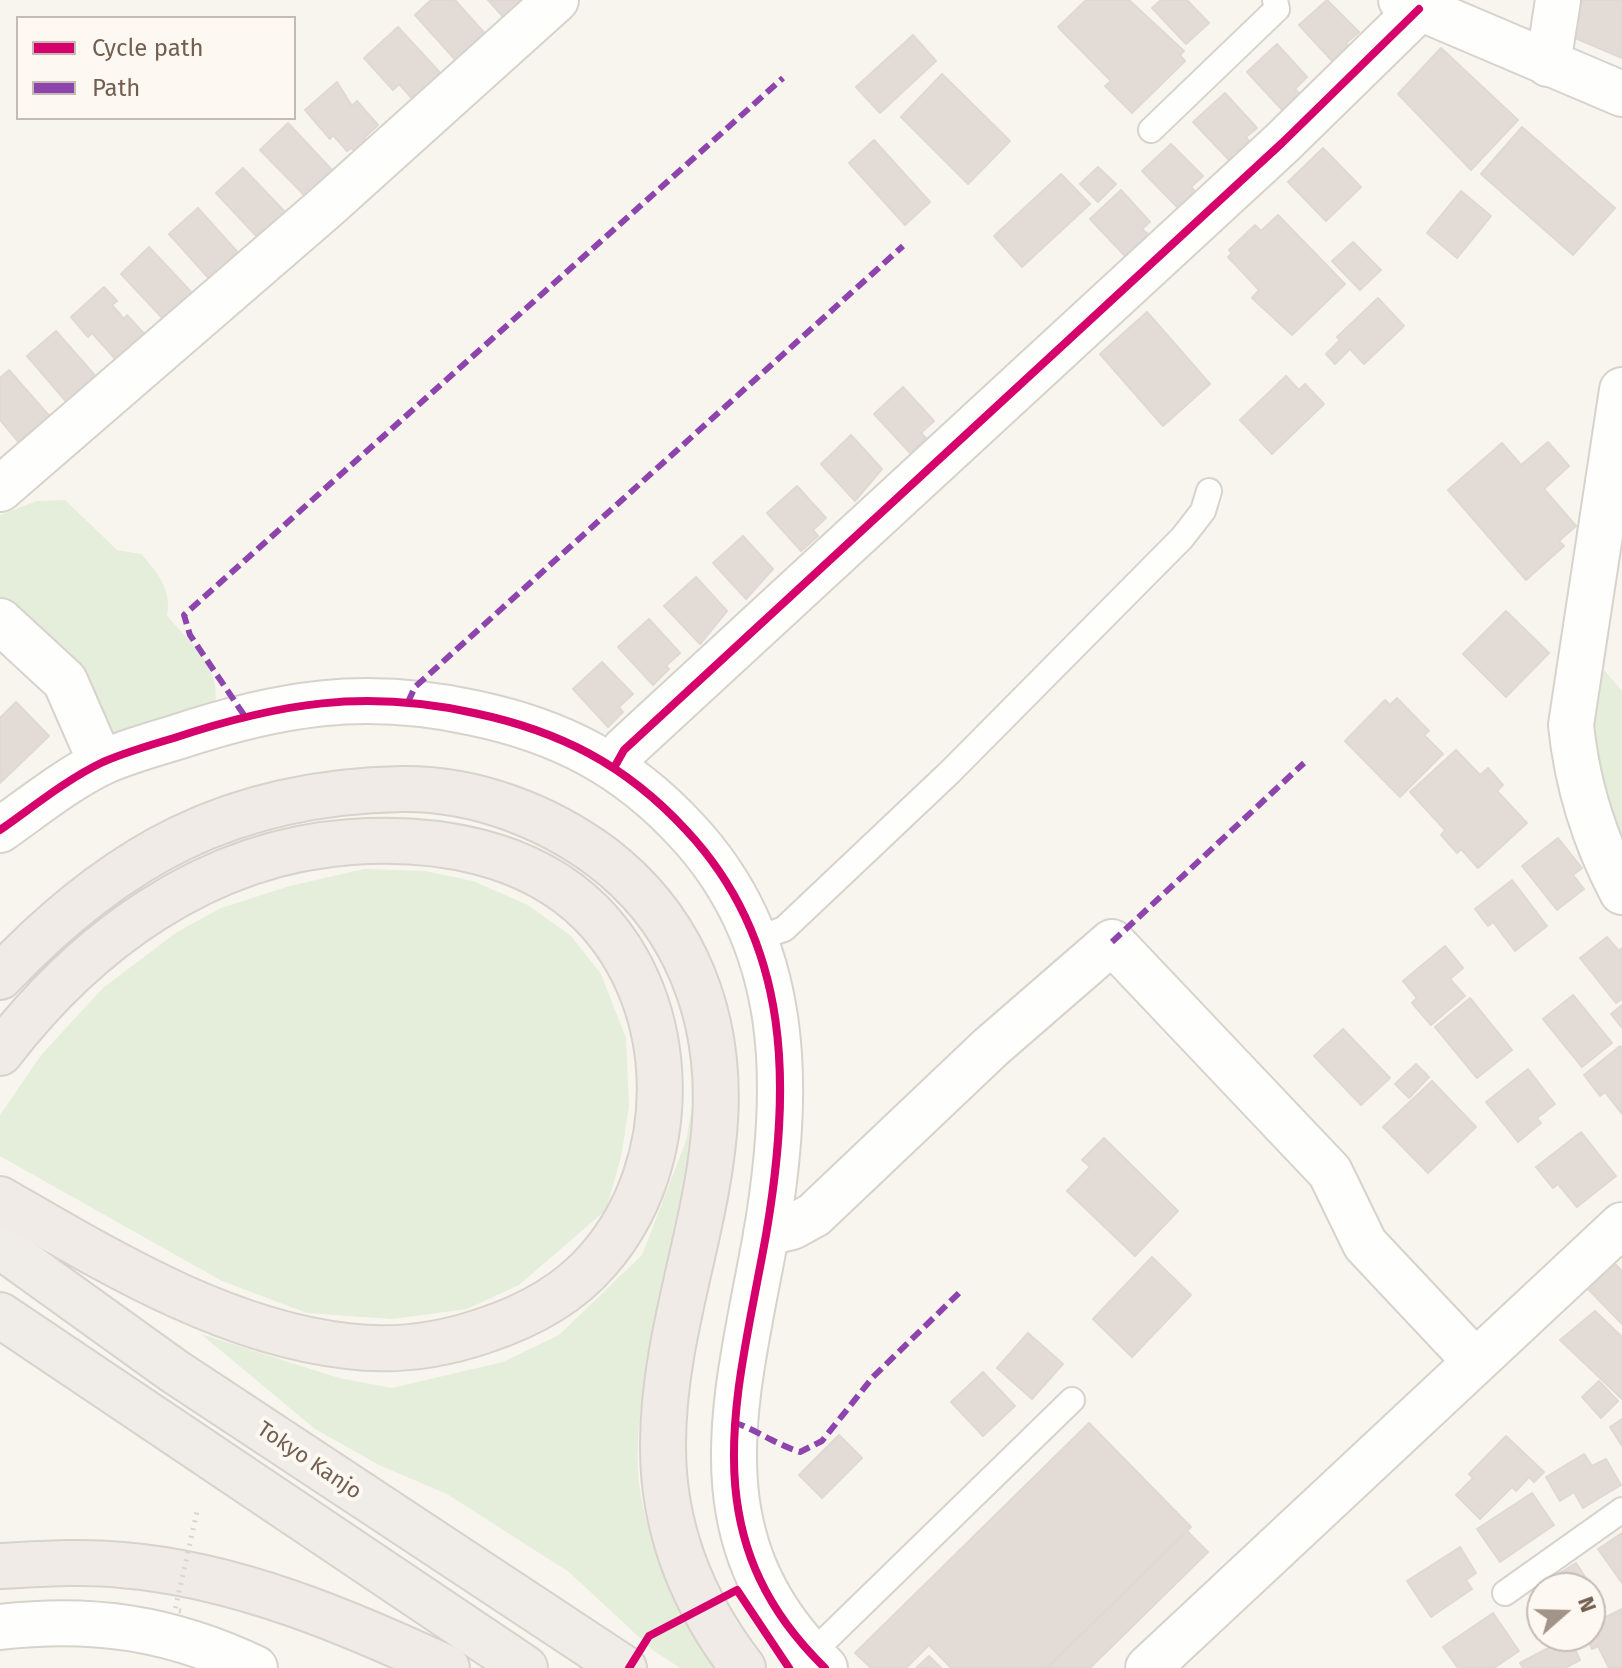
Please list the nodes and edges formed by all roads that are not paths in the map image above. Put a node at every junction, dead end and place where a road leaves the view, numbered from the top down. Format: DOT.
graph roads {
  1 [pos="556,0"];
  2 [pos="1275,0"];
  3 [pos="1558,0"];
  4 [pos="1410,5"];
  5 [pos="1548,64"];
  6 [pos="1622,94"];
  7 [pos="1151,130"];
  8 [pos="1622,390"];
  9 [pos="0,489"];
  10 [pos="1209,491"];
  11 [pos="0,621"];
  12 [pos="101,763"];
  13 [pos="615,766"];
  14 [pos="0,830"];
  15 [pos="1622,892"];
  16 [pos="756,939"];
  17 [pos="0,977"];
  18 [pos="0,1053"];
  19 [pos="0,1199"];
  20 [pos="1622,1225"];
  21 [pos="766,1233"];
  22 [pos="0,1246"];
  23 [pos="0,1315"];
  24 [pos="1475,1361"];
  25 [pos="1072,1400"];
  26 [pos="1622,1510"];
  27 [pos="0,1566"];
  28 [pos="1505,1593"];
  29 [pos="0,1627"];
  30 [pos="818,1661"];
  31 [pos="255,1668"];
  32 [pos="447,1668"];
  33 [pos="525,1668"];
  34 [pos="624,1668"];
  35 [pos="743,1668"];
  36 [pos="1148,1668"];
  1 -- 9 [label="street"];
  2 -- 7 [label="lane"];
  3 -- 5 [label="street"];
  4 -- 5 [label="street"];
  4 -- 13 [label="street"];
  5 -- 6 [label="street"];
  8 -- 15 [label="street"];
  10 -- 16 [label="lane"];
  11 -- 12 [label="street"];
  12 -- 13 [label="street"];
  12 -- 14 [label="street"];
  13 -- 16 [label="street"];
  16 -- 21 [label="street"];
  17 -- 35 [label="highway"];
  18 -- 19 [label="highway"];
  20 -- 24 [label="street"];
  21 -- 24 [label="street"];
  21 -- 30 [label="street"];
  22 -- 34 [label="highway, Tokyo Kanjo"];
  23 -- 33 [label="highway"];
  24 -- 36 [label="street"];
  25 -- 30 [label="lane"];
  26 -- 28 [label="lane"];
  27 -- 32 [label="highway"];
  29 -- 31 [label="street"];
}
